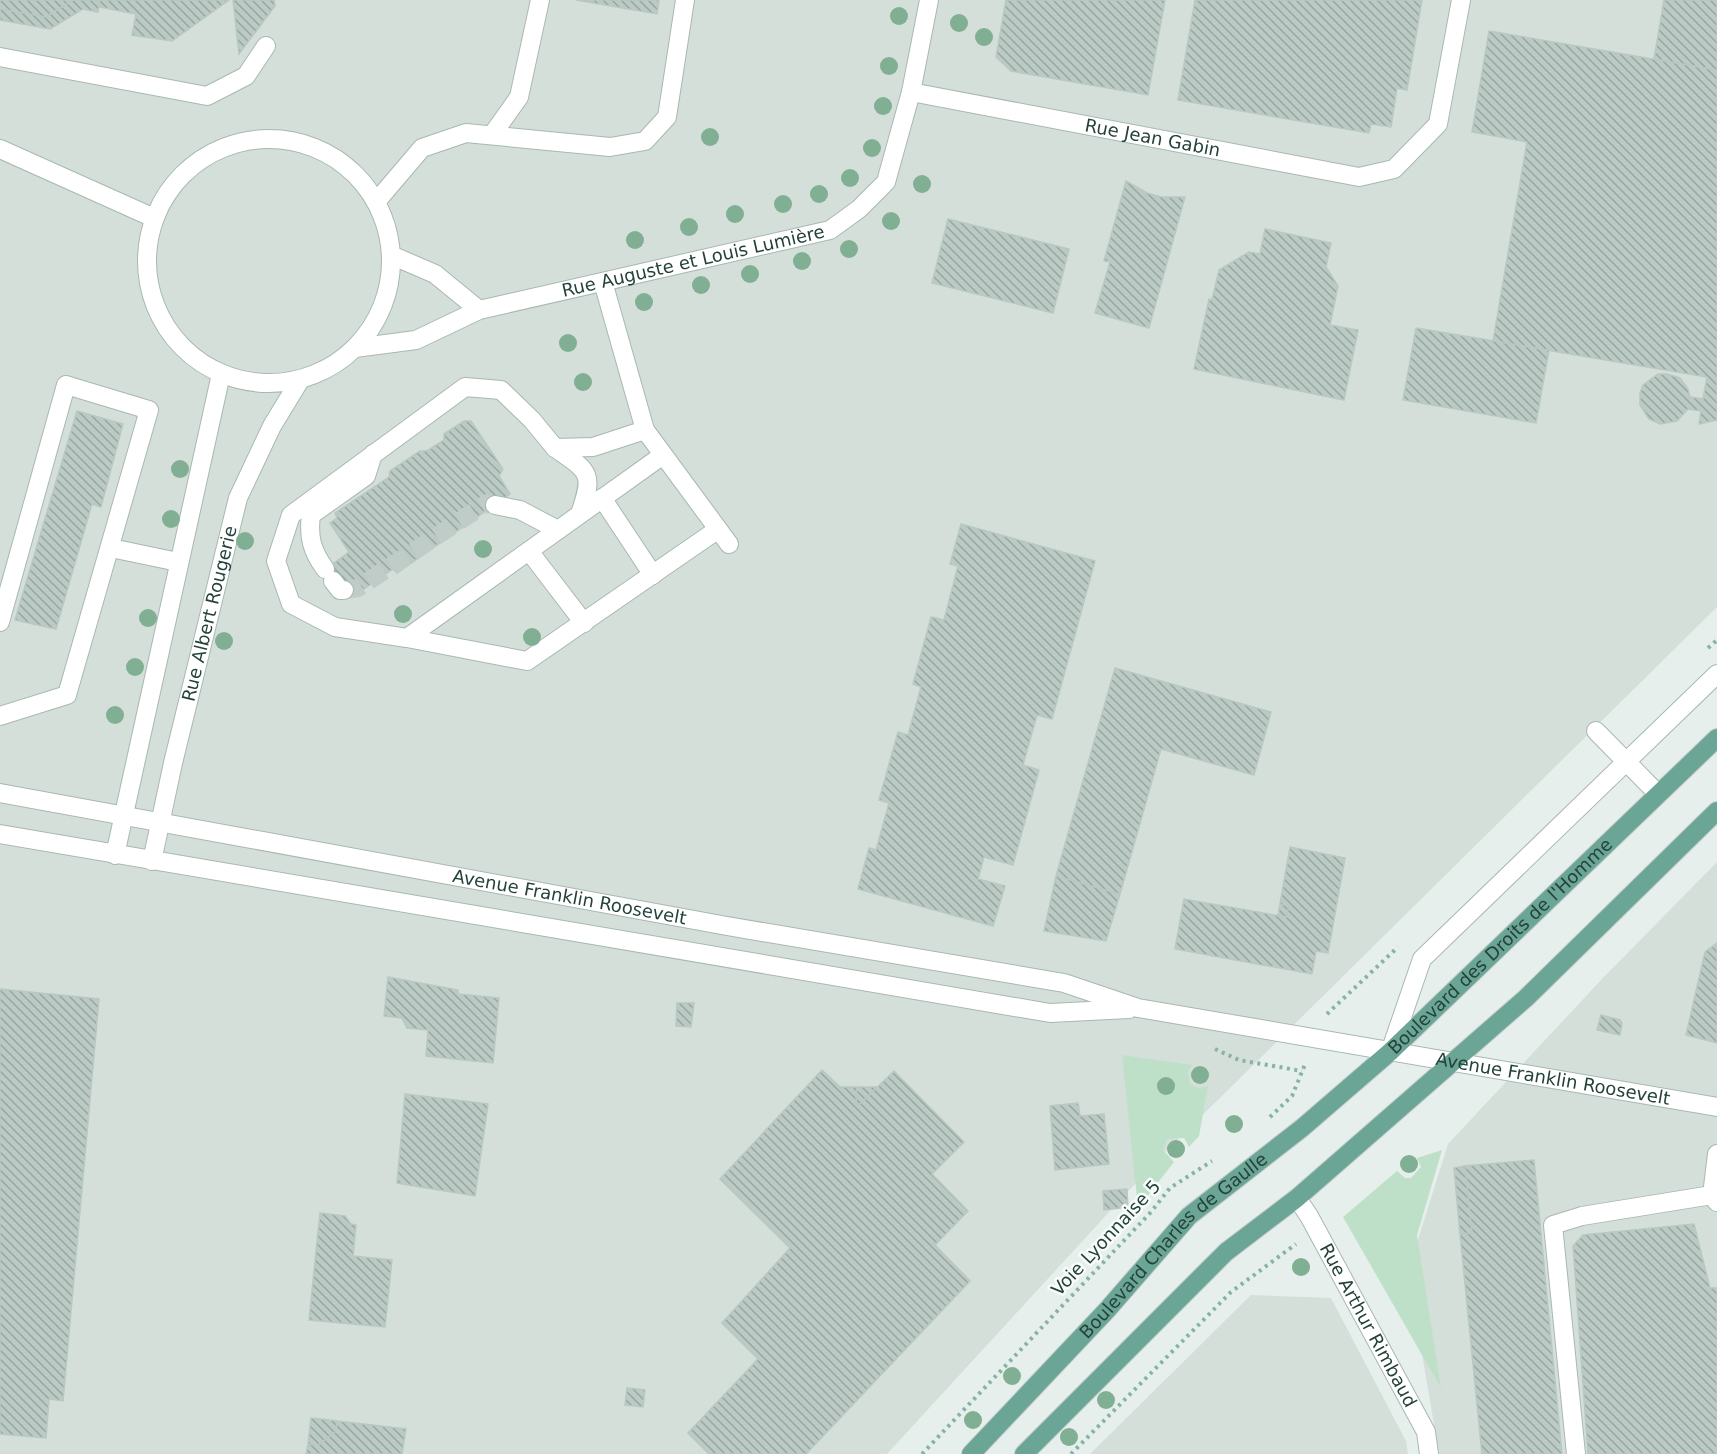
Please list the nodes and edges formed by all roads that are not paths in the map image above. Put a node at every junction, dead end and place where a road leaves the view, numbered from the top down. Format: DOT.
graph roads {
  1 [pos="540,0"];
  2 [pos="685,0"];
  3 [pos="929,0"];
  4 [pos="1461,0"];
  5 [pos="266,46"];
  6 [pos="0,57"];
  7 [pos="911,92"];
  8 [pos="492,135"];
  9 [pos="0,149"];
  10 [pos="376,202"];
  11 [pos="154,218"];
  12 [pos="391,255"];
  13 [pos="603,282"];
  14 [pos="478,310"];
  15 [pos="355,348"];
  16 [pos="220,374"];
  17 [pos="300,380"];
  18 [pos="645,430"];
  19 [pos="555,448"];
  20 [pos="373,454"];
  21 [pos="663,455"];
  22 [pos="602,498"];
  23 [pos="495,505"];
  24 [pos="580,514"];
  25 [pos="558,530"];
  26 [pos="717,530"];
  27 [pos="729,544"];
  28 [pos="111,548"];
  29 [pos="529,551"];
  30 [pos="178,562"];
  31 [pos="653,575"];
  32 [pos="334,580"];
  33 [pos="0,622"];
  34 [pos="584,623"];
  35 [pos="407,638"];
  36 [pos="1717,674"];
  37 [pos="0,716"];
  38 [pos="1596,731"];
  39 [pos="1717,738"];
  40 [pos="1625,761"];
  41 [pos="0,793"];
  42 [pos="1659,794"];
  43 [pos="1717,811"];
  44 [pos="123,816"];
  45 [pos="160,822"];
  46 [pos="0,834"];
  47 [pos="114,855"];
  48 [pos="152,861"];
  49 [pos="1138,1008"];
  50 [pos="1390,1052"];
  51 [pos="1450,1062"];
  52 [pos="1717,1107"];
  53 [pos="1717,1154"];
  54 [pos="1297,1198"];
  55 [pos="1715,1198"];
  56 [pos="972,1454"];
  57 [pos="1024,1454"];
  58 [pos="1429,1454"];
  59 [pos="1576,1454"];
  1 -- 8 [label="street"];
  2 -- 8 [label="street"];
  3 -- 7 [label="street, Rue Auguste et Louis Lumière"];
  4 -- 7 [label="street, Rue Jean Gabin"];
  5 -- 6 [label="street"];
  7 -- 13 [label="street, Rue Auguste et Louis Lumière"];
  8 -- 10 [label="street"];
  9 -- 11 [label="street"];
  10 -- 11 [label="street"];
  10 -- 12 [label="street"];
  11 -- 16 [label="street"];
  12 -- 14 [label="street"];
  12 -- 15 [label="street"];
  13 -- 14 [label="street, Rue Auguste et Louis Lumière"];
  13 -- 18 [label="street"];
  14 -- 15 [label="street, Rue Auguste et Louis Lumière"];
  15 -- 17 [label="street"];
  16 -- 17 [label="street"];
  16 -- 30 [label="street"];
  17 -- 45 [label="street, Rue Albert Rougerie"];
  18 -- 19 [label="street"];
  18 -- 21 [label="street"];
  19 -- 20 [label="street"];
  19 -- 24 [label="street"];
  20 -- 32 [label="street"];
  20 -- 35 [label="street"];
  21 -- 22 [label="street"];
  21 -- 26 [label="street"];
  22 -- 24 [label="street"];
  22 -- 31 [label="street"];
  23 -- 25 [label="street"];
  24 -- 25 [label="street"];
  25 -- 29 [label="street"];
  26 -- 27 [label="street"];
  26 -- 31 [label="street"];
  28 -- 30 [label="street"];
  28 -- 33 [label="street"];
  28 -- 37 [label="street"];
  29 -- 34 [label="street"];
  29 -- 35 [label="street"];
  30 -- 44 [label="street"];
  31 -- 34 [label="street"];
  34 -- 35 [label="street"];
  36 -- 40 [label="street, Boulevard des Droits de l'Homme"];
  38 -- 40 [label="street"];
  39 -- 42 [label="main road, Boulevard des Droits de l'Homme"];
  40 -- 42 [label="street"];
  40 -- 50 [label="street, Boulevard des Droits de l'Homme"];
  41 -- 44 [label="street, Avenue Franklin Roosevelt"];
  42 -- 50 [label="main road, Boulevard des Droits de l'Homme"];
  43 -- 51 [label="main road"];
  44 -- 45 [label="street, Avenue Franklin Roosevelt"];
  44 -- 47 [label="street"];
  45 -- 48 [label="street, Rue Albert Rougerie"];
  45 -- 49 [label="street, Avenue Franklin Roosevelt"];
  46 -- 47 [label="street, Avenue Franklin Roosevelt"];
  47 -- 48 [label="street, Avenue Franklin Roosevelt"];
  48 -- 49 [label="street, Avenue Franklin Roosevelt"];
  49 -- 50 [label="street, Avenue Franklin Roosevelt"];
  50 -- 51 [label="street, Avenue Franklin Roosevelt"];
  50 -- 56 [label="main road, Boulevard Charles de Gaulle"];
  51 -- 52 [label="street, Avenue Franklin Roosevelt"];
  51 -- 54 [label="main road"];
  53 -- 55 [label="street"];
  54 -- 57 [label="main road"];
  54 -- 58 [label="street, Rue Arthur Rimbaud"];
  55 -- 59 [label="street"];
}
